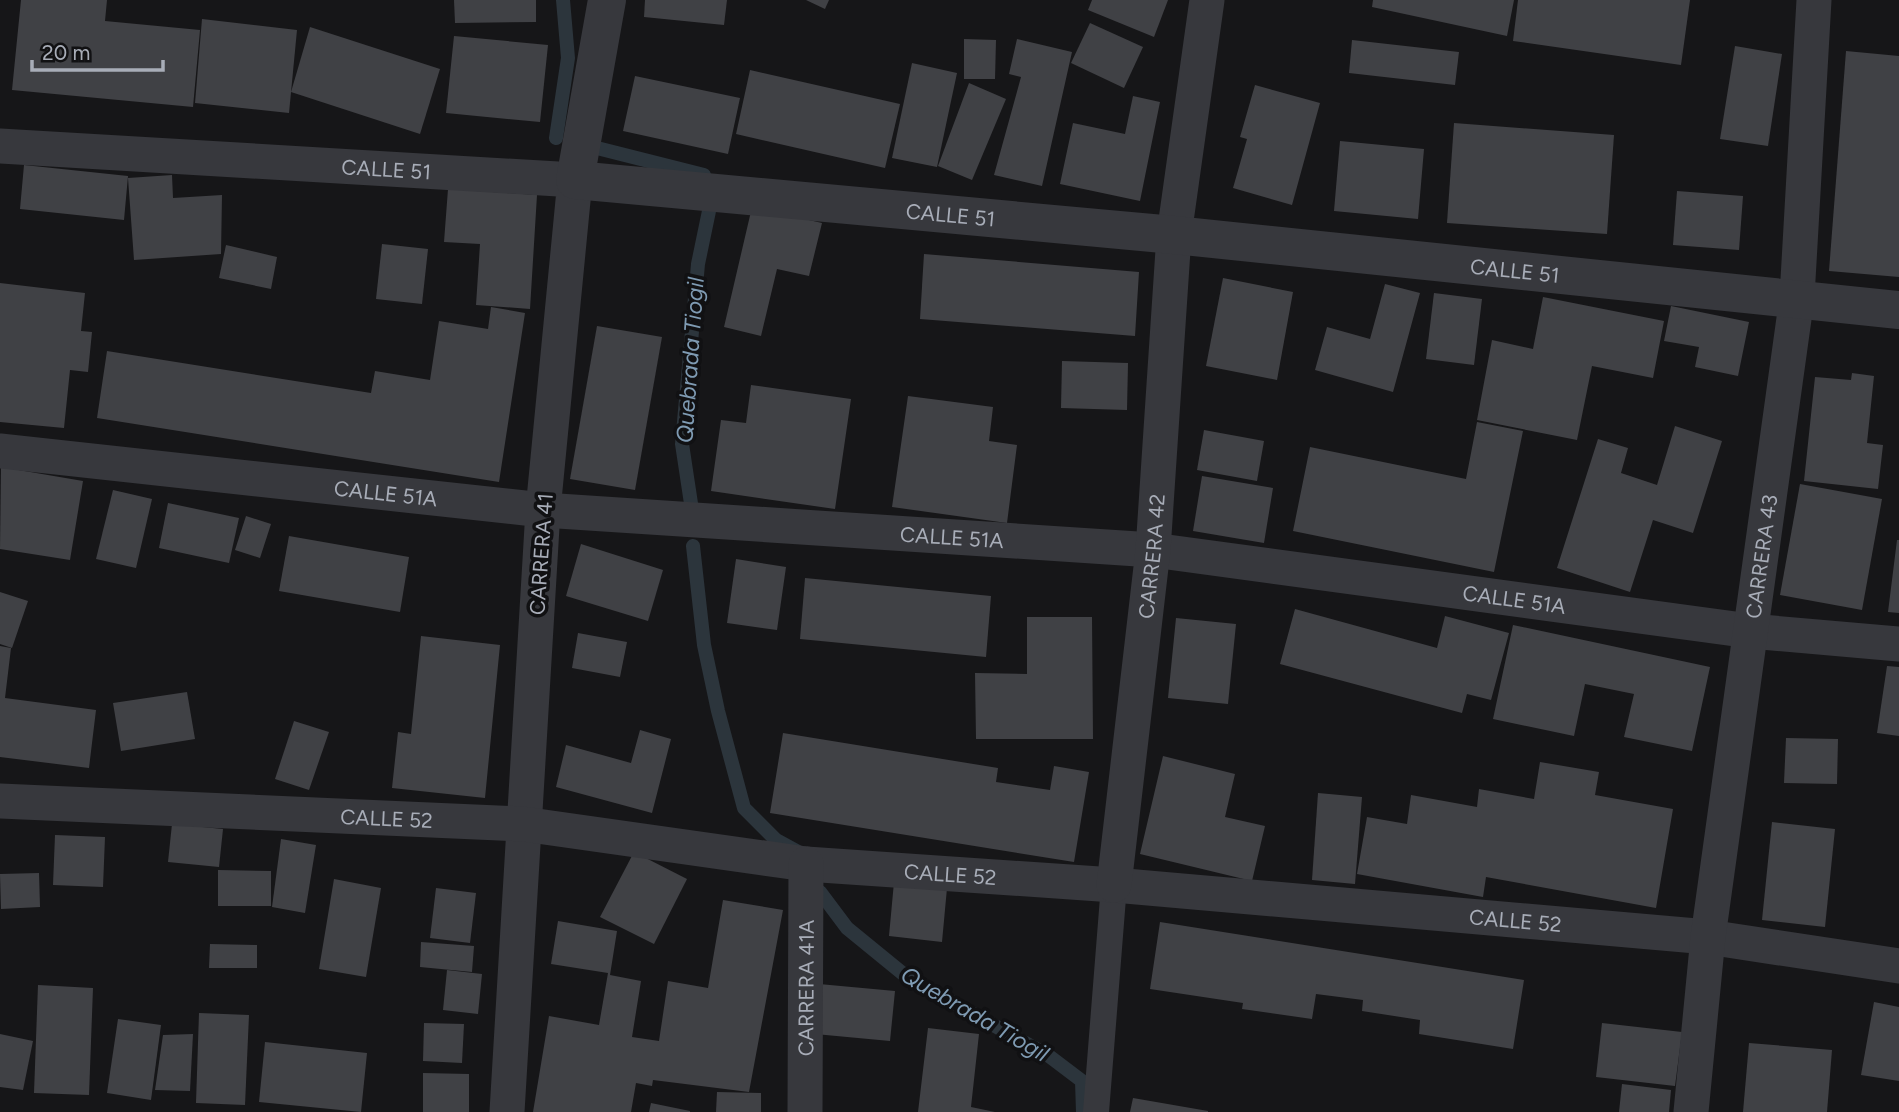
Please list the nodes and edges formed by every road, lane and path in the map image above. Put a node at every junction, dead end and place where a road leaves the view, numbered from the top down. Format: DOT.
graph roads {
  1 [pos="607,0"];
  2 [pos="1207,0"];
  3 [pos="1814,0"];
  4 [pos="0,146"];
  5 [pos="575,180"];
  6 [pos="1174,235"];
  7 [pos="1797,298"];
  8 [pos="1899,310"];
  9 [pos="0,451"];
  10 [pos="543,510"];
  11 [pos="1153,550"];
  12 [pos="1750,631"];
  13 [pos="1899,644"];
  14 [pos="0,801"];
  15 [pos="523,824"];
  16 [pos="806,864"];
  17 [pos="1114,885"];
  18 [pos="1708,937"];
  19 [pos="1899,966"];
  20 [pos="507,1112"];
  21 [pos="805,1112"];
  22 [pos="1096,1112"];
  23 [pos="1691,1112"];
  1 -- 5 [label="street, CARRERA 41"];
  2 -- 6 [label="street, CARRERA 42"];
  3 -- 7 [label="street, CARRERA 43"];
  4 -- 5 [label="street, CALLE 51"];
  5 -- 6 [label="street, CALLE 51"];
  5 -- 10 [label="street, CARRERA 41"];
  6 -- 7 [label="street, CALLE 51"];
  6 -- 11 [label="street, CARRERA 42"];
  7 -- 8 [label="street, CALLE 51"];
  7 -- 12 [label="street, CARRERA 43"];
  9 -- 10 [label="street, CALLE 51A"];
  10 -- 11 [label="street, CALLE 51A"];
  10 -- 15 [label="street, CARRERA 41"];
  11 -- 12 [label="street, CALLE 51A"];
  11 -- 17 [label="street, CARRERA 42"];
  12 -- 13 [label="street, CALLE 51A"];
  12 -- 18 [label="street, CARRERA 43"];
  14 -- 15 [label="street, CALLE 52"];
  15 -- 16 [label="street, CALLE 52"];
  15 -- 20 [label="street, CARRERA 41"];
  16 -- 17 [label="street, CALLE 52"];
  16 -- 21 [label="street, CARRERA 41A"];
  17 -- 18 [label="street, CALLE 52"];
  17 -- 22 [label="street, CARRERA 42"];
  18 -- 19 [label="street, CALLE 52"];
  18 -- 23 [label="street, CARRERA 43"];
}
